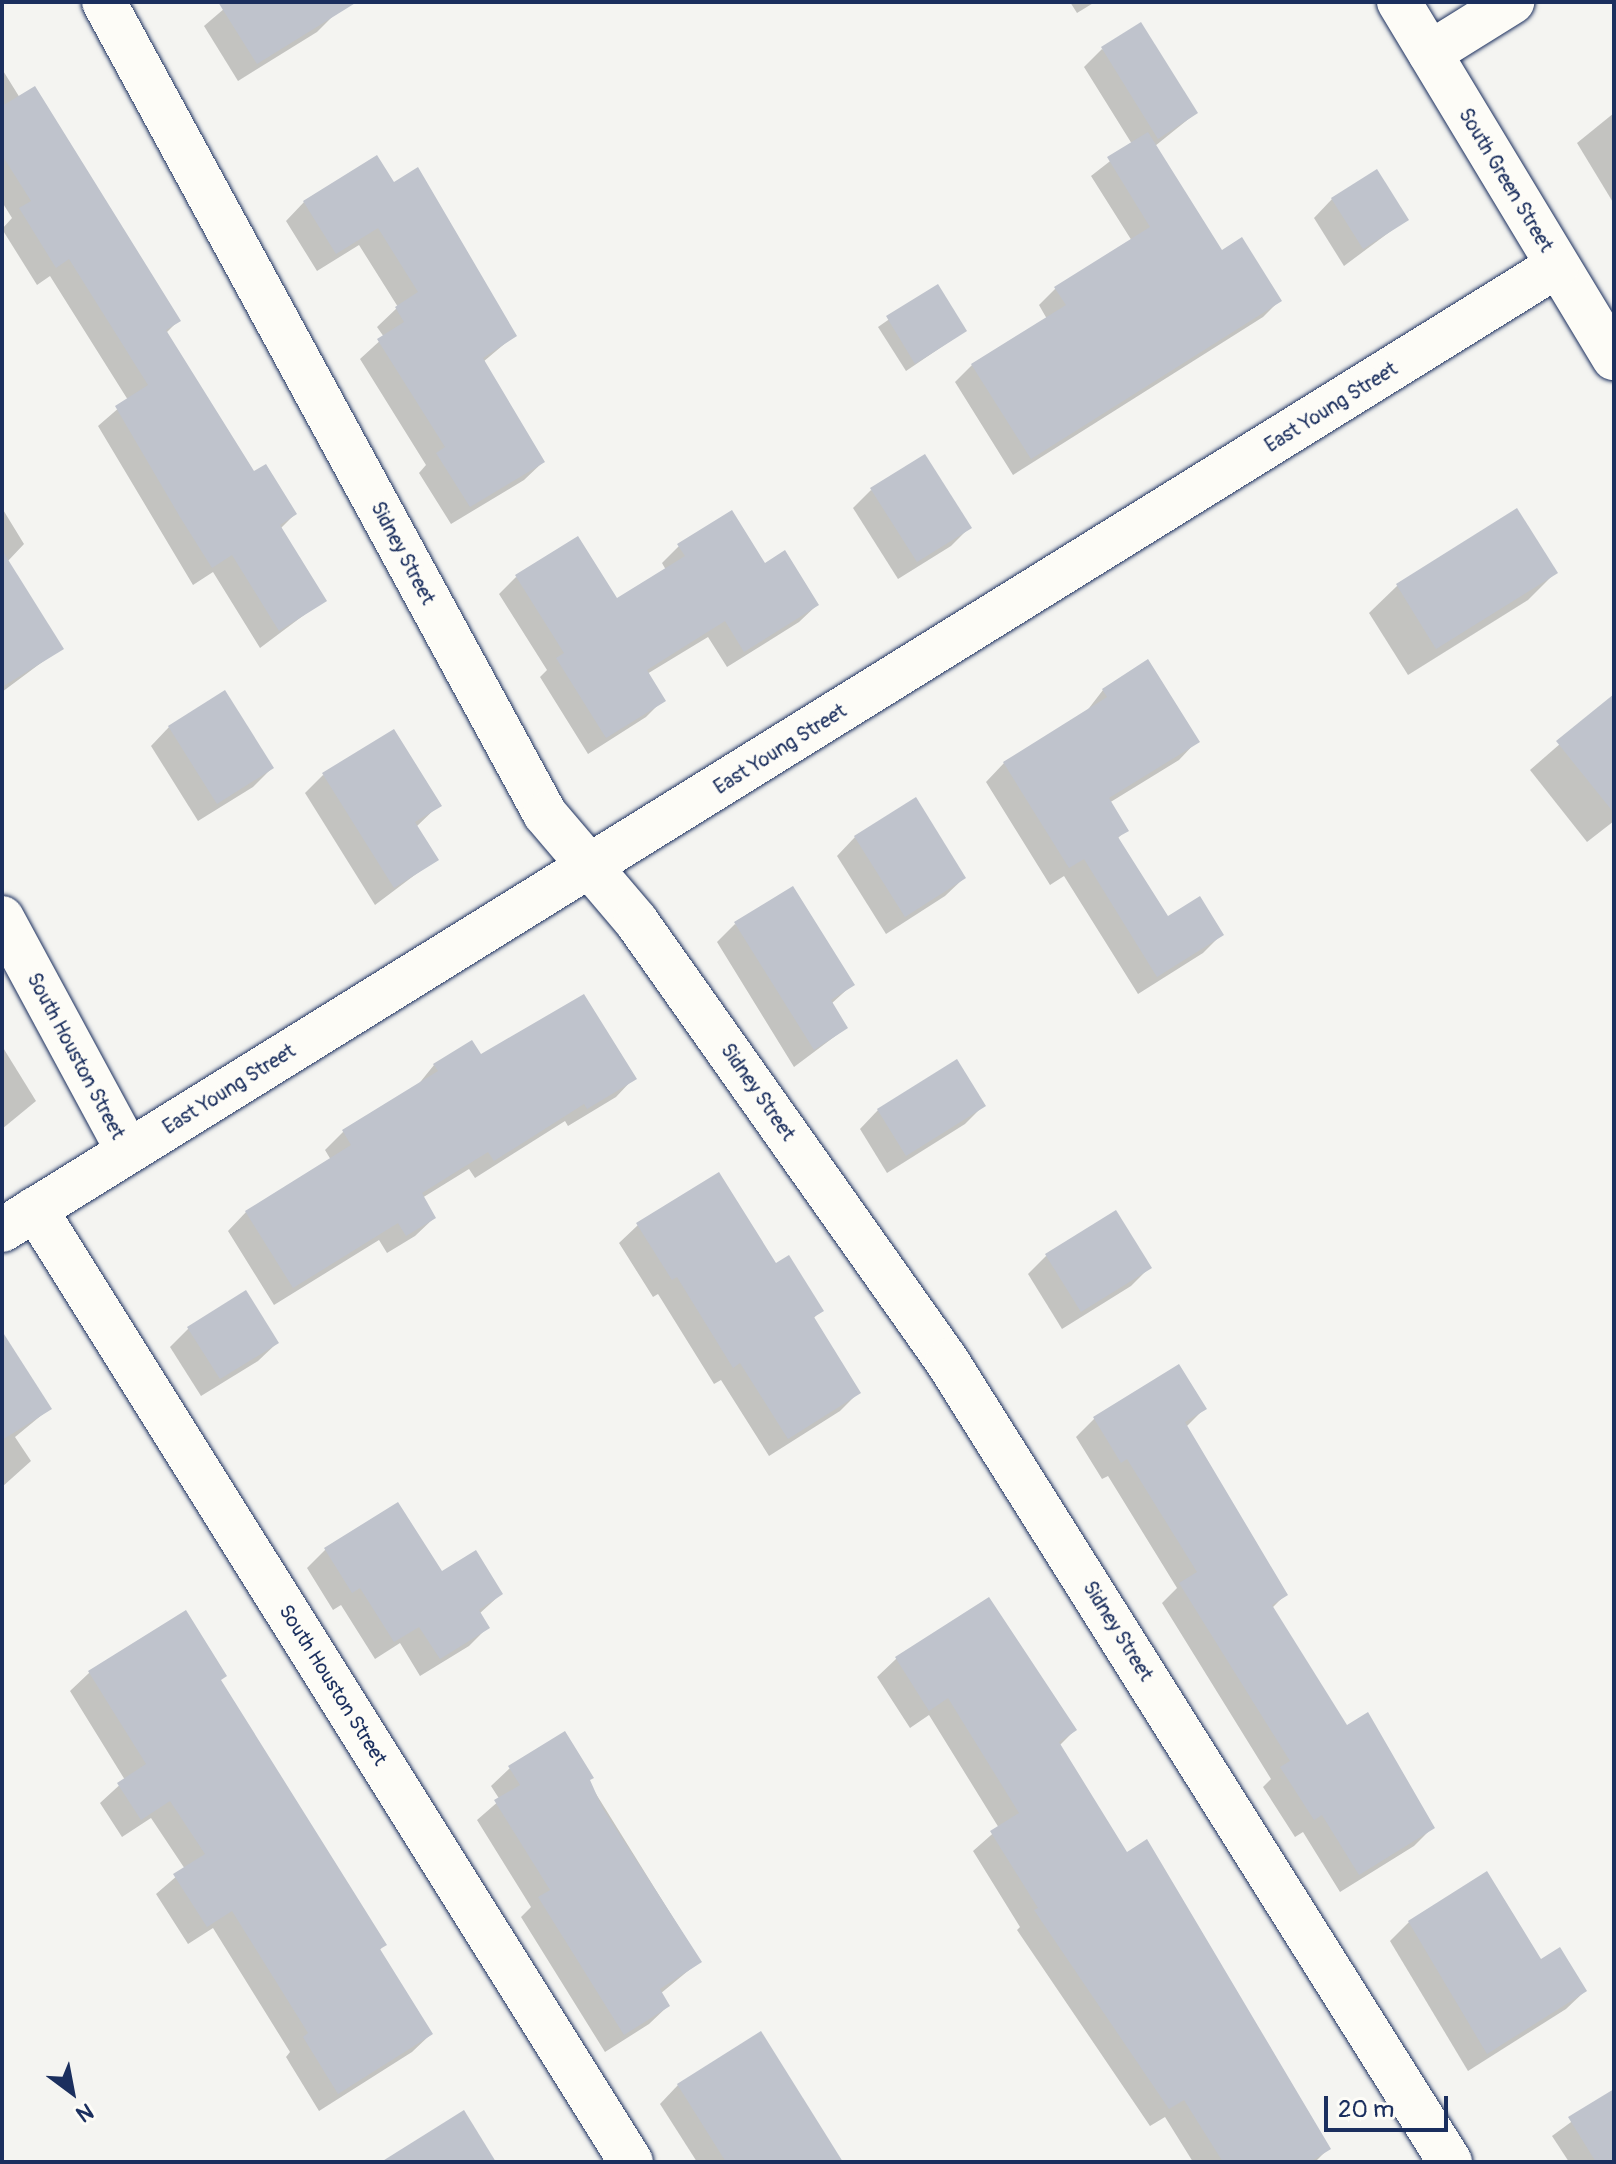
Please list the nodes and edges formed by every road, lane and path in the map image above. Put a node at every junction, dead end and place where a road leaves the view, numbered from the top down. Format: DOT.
graph roads {
  1 [pos="104,2"];
  2 [pos="1399,2"];
  3 [pos="1512,2"];
  4 [pos="1430,53"];
  5 [pos="1557,266"];
  6 [pos="1614,358"];
  7 [pos="590,867"];
  8 [pos="2,918"];
  9 [pos="128,1151"];
  10 [pos="18,1219"];
  11 [pos="631,2162"];
  12 [pos="1450,2162"];
  1 -- 7 [label="street, Sidney Street"];
  2 -- 4 [label="street, South Green Street"];
  3 -- 4 [label="street"];
  4 -- 5 [label="street, South Green Street"];
  5 -- 6 [label="street, South Green Street"];
  5 -- 7 [label="street, East Young Street"];
  7 -- 9 [label="street, East Young Street"];
  7 -- 12 [label="street, Sidney Street"];
  8 -- 9 [label="street, South Houston Street"];
  9 -- 10 [label="street, East Young Street"];
  10 -- 11 [label="street, South Houston Street"];
}
